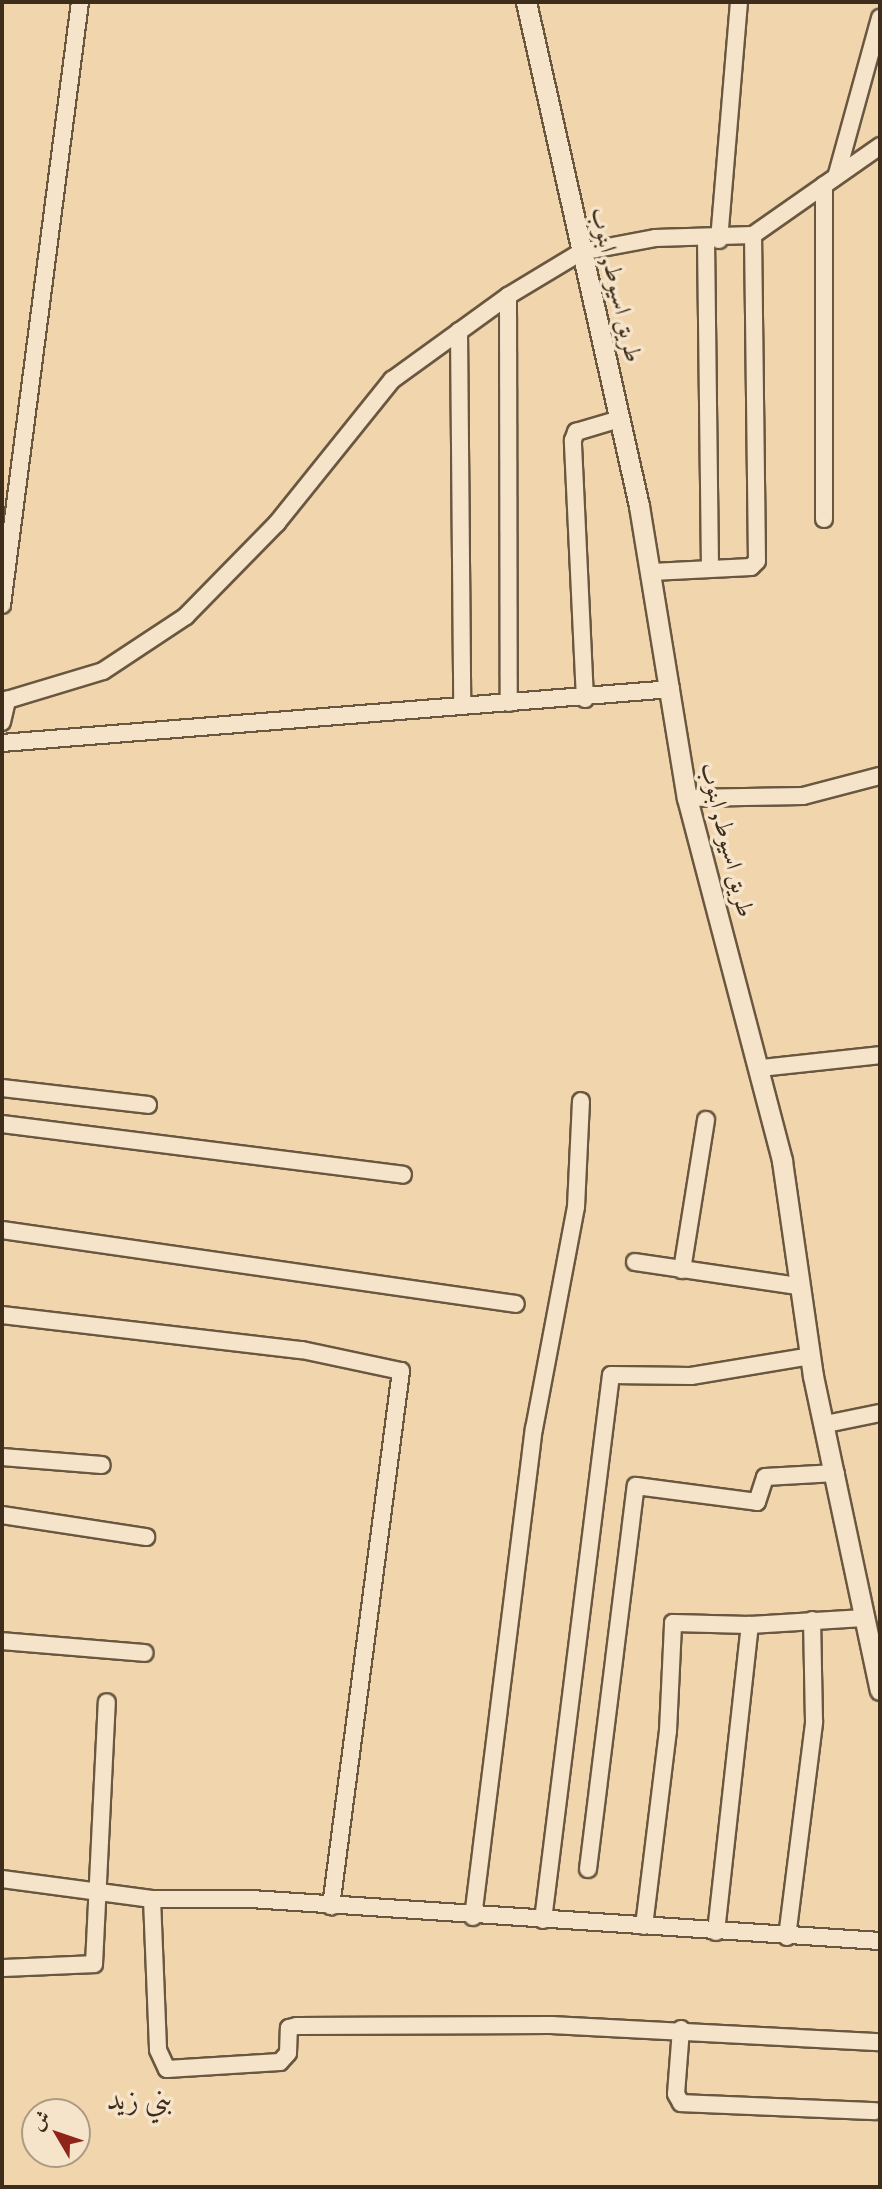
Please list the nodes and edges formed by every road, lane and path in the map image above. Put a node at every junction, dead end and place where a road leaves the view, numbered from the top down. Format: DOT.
graph roads {
  1 [pos="80,2"];
  2 [pos="526,2"];
  3 [pos="739,2"];
  4 [pos="880,18"];
  5 [pos="880,146"];
  6 [pos="837,174"];
  7 [pos="824,186"];
  8 [pos="753,236"];
  9 [pos="713,240"];
  10 [pos="581,252"];
  11 [pos="509,296"];
  12 [pos="459,331"];
  13 [pos="620,419"];
  14 [pos="824,519"];
  15 [pos="710,568"];
  16 [pos="652,572"];
  17 [pos="2,605"];
  18 [pos="671,690"];
  19 [pos="4,699"];
  20 [pos="585,699"];
  21 [pos="509,703"];
  22 [pos="462,704"];
  23 [pos="2,722"];
  24 [pos="2,743"];
  25 [pos="880,776"];
  26 [pos="687,798"];
  27 [pos="880,1055"];
  28 [pos="761,1068"];
  29 [pos="2,1088"];
  30 [pos="581,1101"];
  31 [pos="148,1105"];
  32 [pos="706,1120"];
  33 [pos="2,1124"];
  34 [pos="403,1175"];
  35 [pos="2,1230"];
  36 [pos="635,1262"];
  37 [pos="682,1270"];
  38 [pos="798,1286"];
  39 [pos="516,1304"];
  40 [pos="2,1315"];
  41 [pos="810,1356"];
  42 [pos="880,1413"];
  43 [pos="826,1424"];
  44 [pos="2,1457"];
  45 [pos="102,1465"];
  46 [pos="836,1473"];
  47 [pos="2,1515"];
  48 [pos="146,1537"];
  49 [pos="864,1618"];
  50 [pos="812,1620"];
  51 [pos="750,1625"];
  52 [pos="2,1641"];
  53 [pos="144,1653"];
  54 [pos="880,1690"];
  55 [pos="107,1702"];
  56 [pos="588,1869"];
  57 [pos="2,1878"];
  58 [pos="97,1889"];
  59 [pos="152,1899"];
  60 [pos="331,1906"];
  61 [pos="472,1917"];
  62 [pos="543,1920"];
  63 [pos="644,1926"];
  64 [pos="716,1932"];
  65 [pos="787,1937"];
  66 [pos="880,1941"];
  67 [pos="2,1968"];
  68 [pos="681,2029"];
  69 [pos="880,2042"];
  70 [pos="875,2111"];
  1 -- 17 [label="street"];
  2 -- 10 [label="street, طريق اسيوط, ابنوب"];
  3 -- 9 [label="street"];
  4 -- 6 [label="street"];
  5 -- 6 [label="street"];
  6 -- 7 [label="street"];
  7 -- 8 [label="street"];
  7 -- 14 [label="street"];
  8 -- 9 [label="street"];
  8 -- 15 [label="street"];
  9 -- 10 [label="street"];
  9 -- 15 [label="street"];
  10 -- 11 [label="street"];
  10 -- 13 [label="street, طريق اسيوط, ابنوب"];
  11 -- 12 [label="street"];
  11 -- 21 [label="street"];
  12 -- 19 [label="street"];
  12 -- 22 [label="street"];
  13 -- 16 [label="street, طريق اسيوط, ابنوب"];
  13 -- 20 [label="street"];
  15 -- 16 [label="street"];
  16 -- 18 [label="street, طريق اسيوط, ابنوب"];
  18 -- 20 [label="street"];
  18 -- 26 [label="street, طريق اسيوط, ابنوب"];
  19 -- 23 [label="street"];
  20 -- 21 [label="street"];
  21 -- 22 [label="street"];
  22 -- 24 [label="street"];
  25 -- 26 [label="street"];
  26 -- 28 [label="street, طريق اسيوط, ابنوب"];
  27 -- 28 [label="street"];
  28 -- 38 [label="street, طريق اسيوط, ابنوب"];
  29 -- 31 [label="street"];
  30 -- 61 [label="street"];
  32 -- 37 [label="street"];
  33 -- 34 [label="street"];
  35 -- 39 [label="street"];
  36 -- 37 [label="street"];
  37 -- 38 [label="street"];
  38 -- 41 [label="street, طريق اسيوط, ابنوب"];
  40 -- 60 [label="street"];
  41 -- 43 [label="street, طريق اسيوط, ابنوب"];
  41 -- 62 [label="street"];
  42 -- 43 [label="street"];
  43 -- 46 [label="street, طريق اسيوط, ابنوب"];
  44 -- 45 [label="street"];
  46 -- 49 [label="street, طريق اسيوط, ابنوب"];
  46 -- 56 [label="street"];
  47 -- 48 [label="street"];
  49 -- 50 [label="street"];
  49 -- 54 [label="street, طريق اسيوط, ابنوب"];
  50 -- 51 [label="street"];
  50 -- 65 [label="street"];
  51 -- 63 [label="street"];
  51 -- 64 [label="street"];
  52 -- 53 [label="street"];
  55 -- 58 [label="street"];
  57 -- 58 [label="street"];
  58 -- 59 [label="street"];
  58 -- 67 [label="street"];
  59 -- 60 [label="street"];
  59 -- 68 [label="street"];
  60 -- 61 [label="street"];
  61 -- 62 [label="street"];
  62 -- 63 [label="street"];
  63 -- 64 [label="street"];
  64 -- 65 [label="street"];
  65 -- 66 [label="street"];
  68 -- 69 [label="street"];
  68 -- 70 [label="street"];
}
